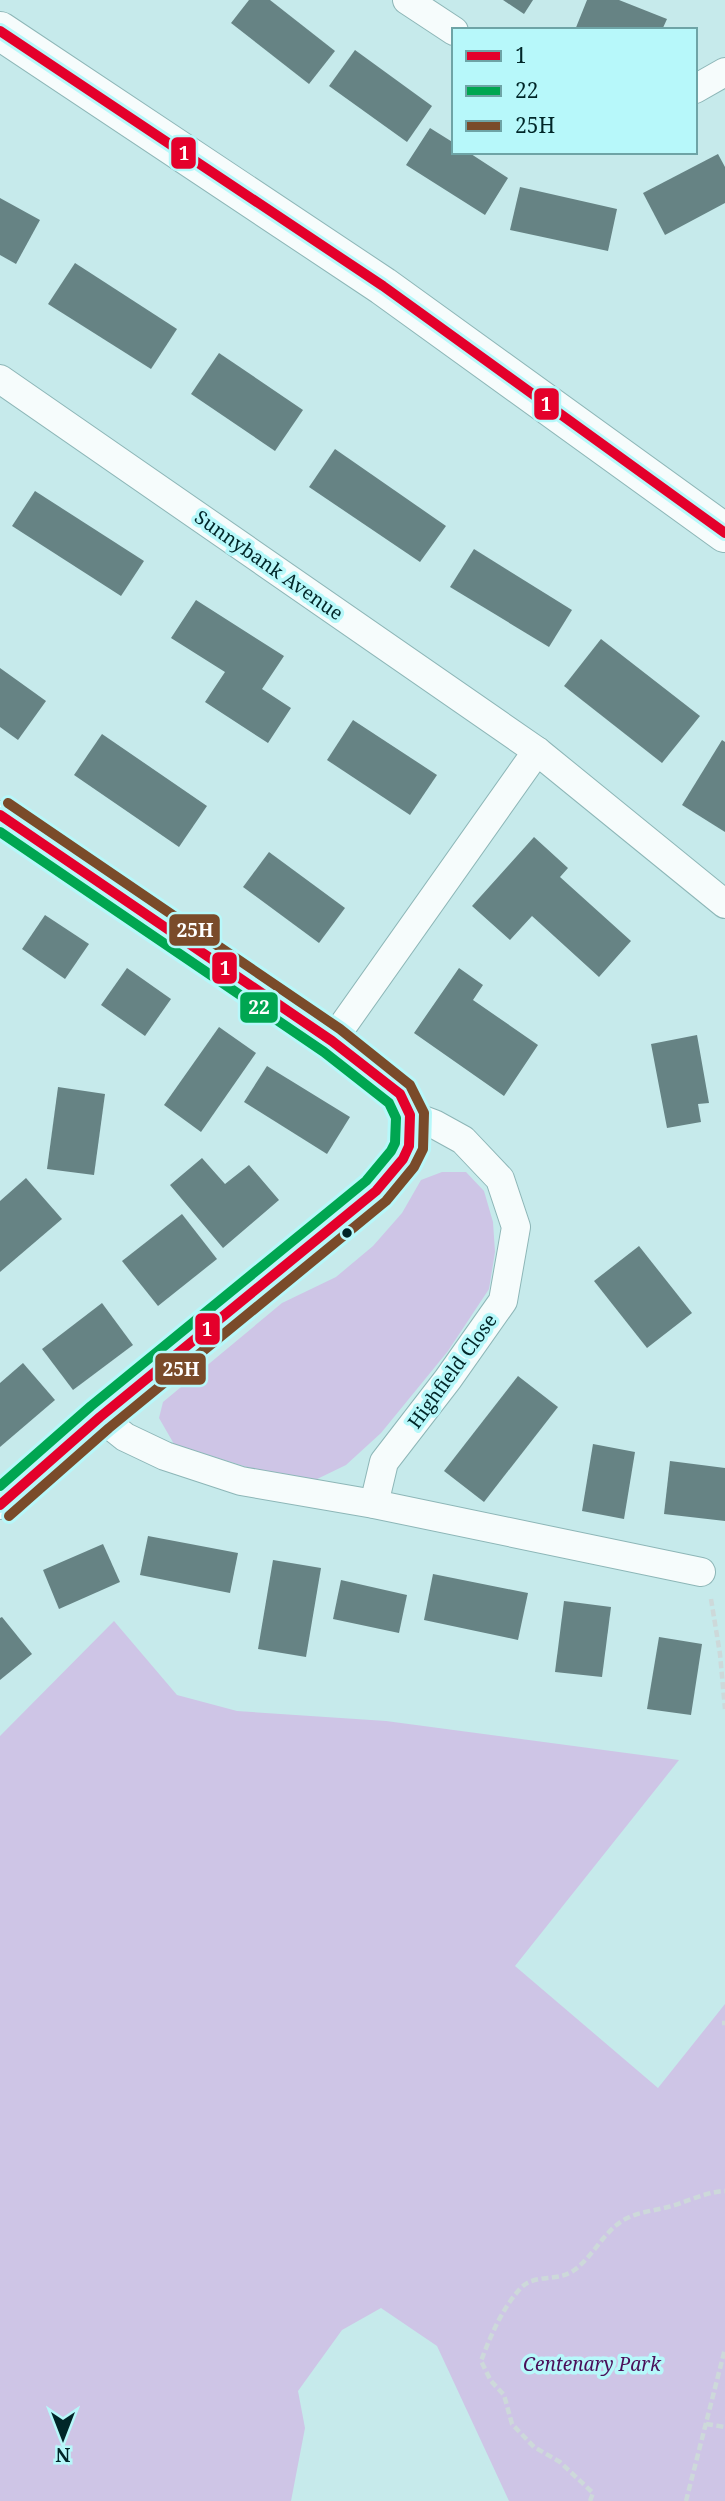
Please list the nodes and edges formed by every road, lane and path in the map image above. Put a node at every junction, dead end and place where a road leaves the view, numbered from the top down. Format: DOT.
graph roads {
  1 [pos="407,0"];
  2 [pos="452,30"];
  3 [pos="0,31"];
  4 [pos="725,72"];
  5 [pos="697,88"];
  6 [pos="0,379"];
  7 [pos="725,533"];
  8 [pos="537,751"];
  9 [pos="0,816"];
  10 [pos="725,904"];
  11 [pos="332,1041"];
  12 [pos="410,1115"];
  13 [pos="100,1417"];
  14 [pos="374,1504"];
  15 [pos="0,1505"];
  16 [pos="701,1572"];
  17 [pos="725,1709"];
  18 [pos="725,2190"];
  19 [pos="725,2353"];
  20 [pos="706,2424"];
  21 [pos="725,2427"];
  22 [pos="590,2501"];
  23 [pos="686,2501"];
  1 -- 2 [label="street"];
  3 -- 7 [label="highway"];
  4 -- 5 [label="street"];
  6 -- 8 [label="street, Sunnybank Avenue"];
  8 -- 10 [label="street, Sunnybank Avenue"];
  8 -- 11 [label="street"];
  9 -- 11 [label="street"];
  11 -- 12 [label="street"];
  12 -- 13 [label="street"];
  12 -- 14 [label="street, Highfield Close"];
  13 -- 14 [label="street"];
  13 -- 15 [label="street"];
  14 -- 16 [label="street"];
  16 -- 17 [label="path"];
  18 -- 22 [label="path"];
  19 -- 20 [label="path"];
  20 -- 21 [label="path"];
  20 -- 23 [label="path"];
}
